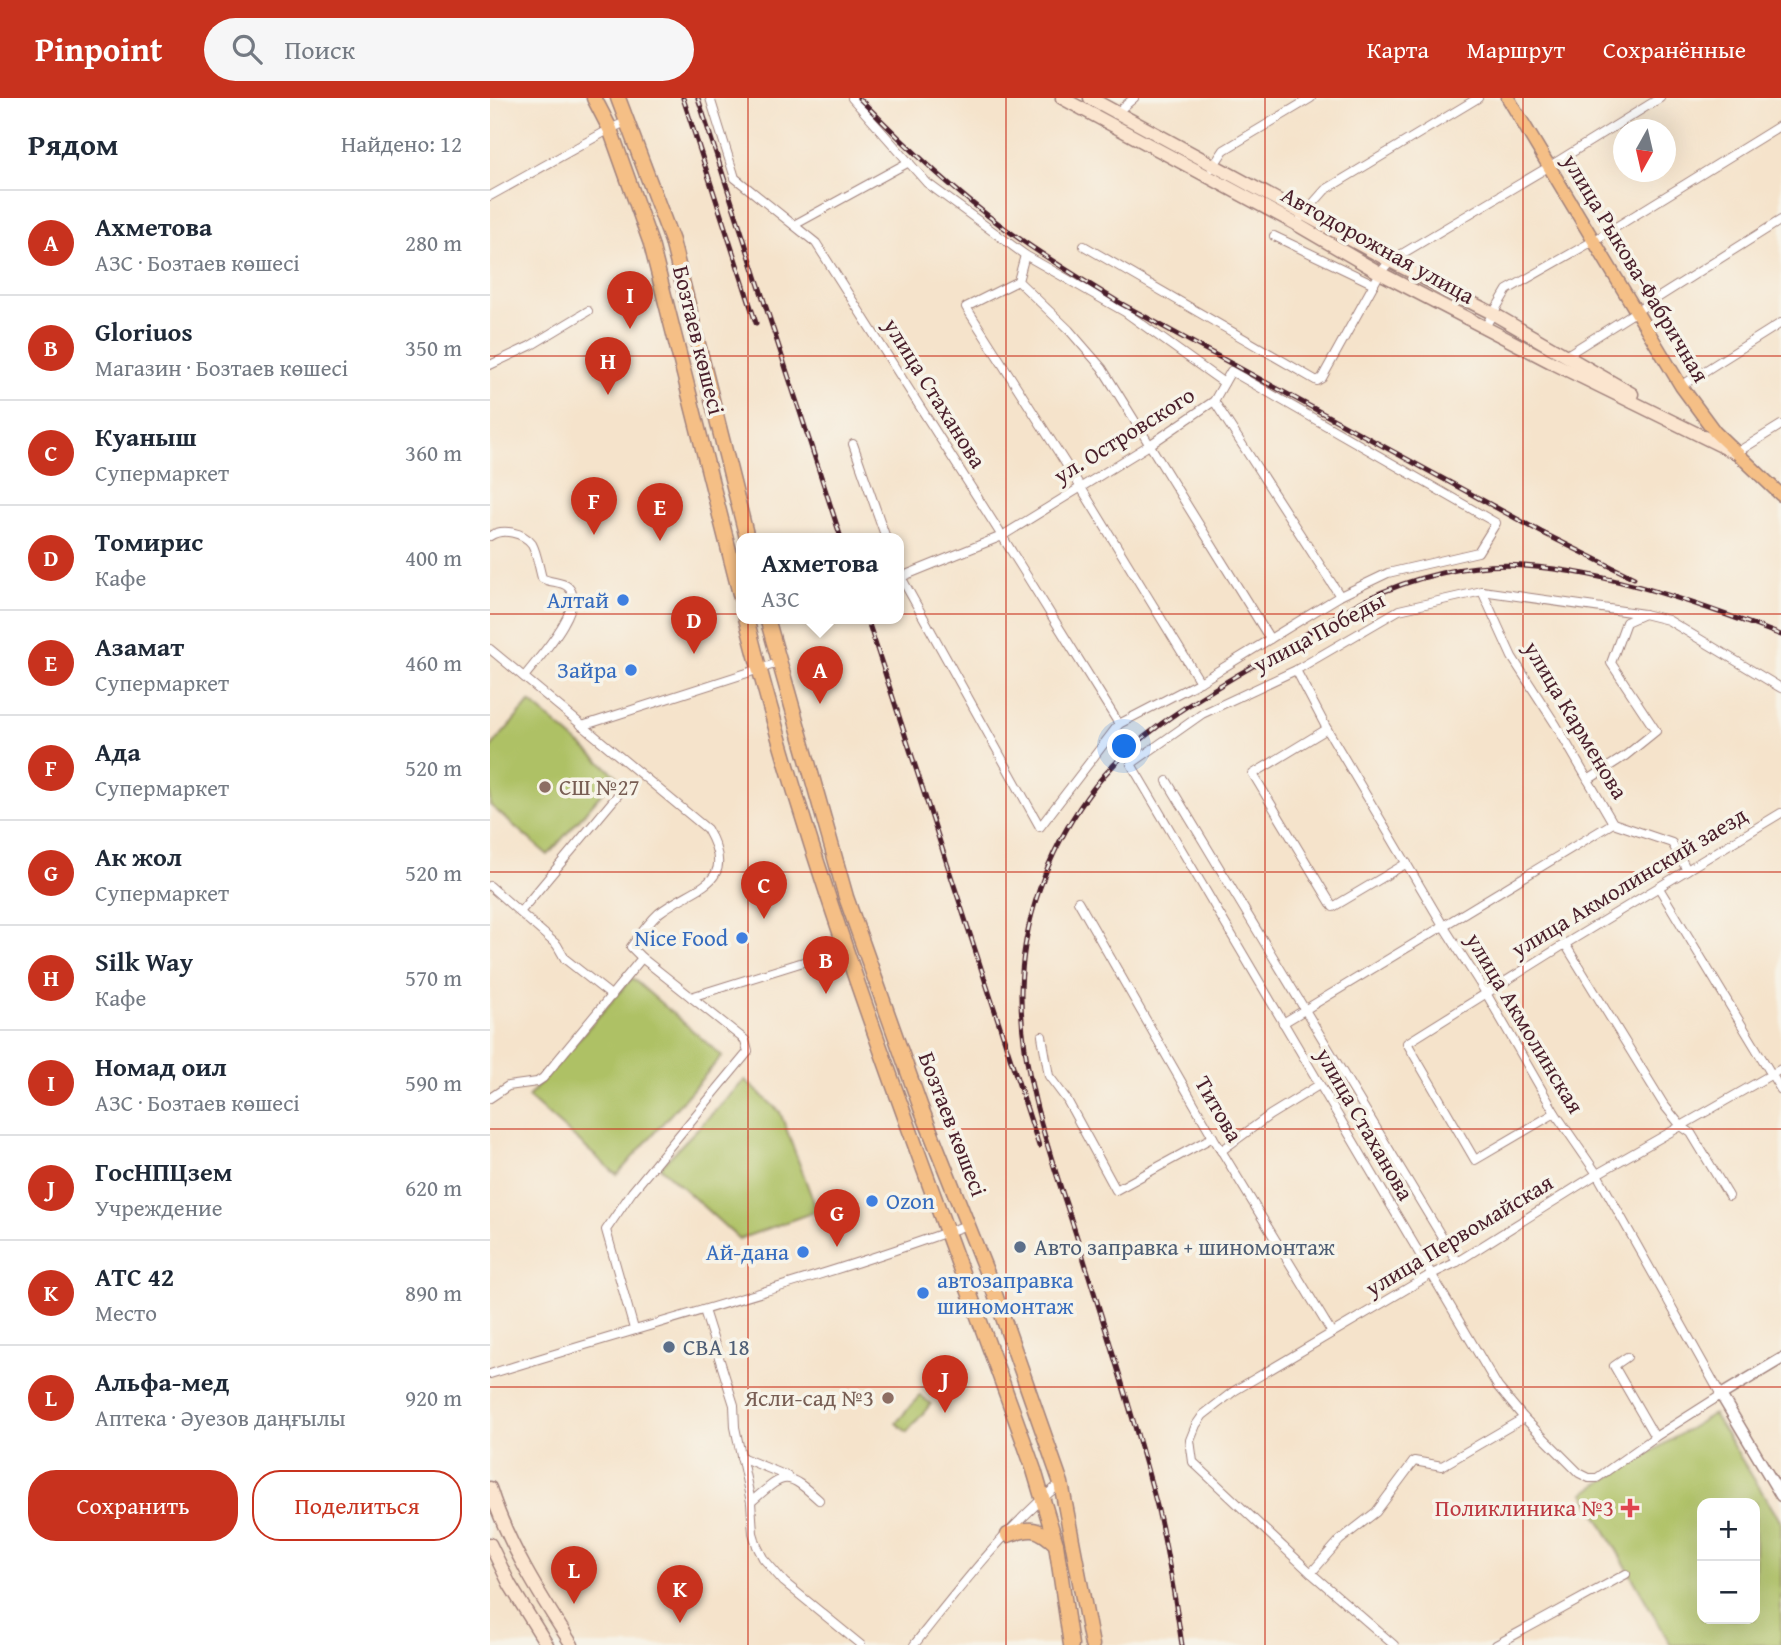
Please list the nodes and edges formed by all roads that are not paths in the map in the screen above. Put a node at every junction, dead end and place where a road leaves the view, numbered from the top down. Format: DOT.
graph roads {
  1 [pos="594,98"];
  2 [pos="618,98"];
  3 [pos="710,98"];
  4 [pos="852,98"];
  5 [pos="1062,98"];
  6 [pos="1090,98"];
  7 [pos="1134,98"];
  8 [pos="1311,98"];
  9 [pos="1478,98"];
  10 [pos="1508,98"];
  11 [pos="1660,98"];
  12 [pos="1112,118"];
  13 [pos="628,121"];
  14 [pos="1781,125"];
  15 [pos="610,129"];
  16 [pos="909,162"];
  17 [pos="1213,165"];
  18 [pos="1550,166"];
  19 [pos="1207,177"];
  20 [pos="490,196"];
  21 [pos="1300,219"];
  22 [pos="1781,220"];
  23 [pos="794,225"];
  24 [pos="1274,236"];
  25 [pos="1595,240"];
  26 [pos="1084,246"];
  27 [pos="1025,255"];
  28 [pos="1390,261"];
  29 [pos="1418,276"];
  30 [pos="1377,278"];
  31 [pos="1018,281"];
  32 [pos="1412,288"];
  33 [pos="1636,310"];
  34 [pos="588,311"];
  35 [pos="1492,313"];
  36 [pos="1781,323"];
  37 [pos="1485,327"];
  38 [pos="1567,355"];
  39 [pos="490,365"];
  40 [pos="1224,383"];
  41 [pos="1681,386"];
  42 [pos="1214,401"];
  43 [pos="1676,423"];
  44 [pos="1781,425"];
  45 [pos="853,444"];
  46 [pos="1151,444"];
  47 [pos="1736,453"];
  48 [pos="1080,486"];
  49 [pos="1781,495"];
  50 [pos="1496,523"];
  51 [pos="746,533"];
  52 [pos="884,533"];
  53 [pos="490,536"];
  54 [pos="1002,536"];
  55 [pos="904,573"];
  56 [pos="736,578"];
  57 [pos="904,581"];
  58 [pos="1482,591"];
  59 [pos="1340,596"];
  60 [pos="1644,614"];
  61 [pos="748,624"];
  62 [pos="768,624"];
  63 [pos="1270,639"];
  64 [pos="490,649"];
  65 [pos="778,663"];
  66 [pos="760,668"];
  67 [pos="1296,670"];
  68 [pos="524,677"];
  69 [pos="1200,682"];
  70 [pos="1781,688"];
  71 [pos="1119,724"];
  72 [pos="582,726"];
  73 [pos="1327,729"];
  74 [pos="1133,769"];
  75 [pos="1588,780"];
  76 [pos="1167,781"];
  77 [pos="627,784"];
  78 [pos="1781,813"];
  79 [pos="1613,823"];
  80 [pos="1407,863"];
  81 [pos="1687,870"];
  82 [pos="490,887"];
  83 [pos="1660,888"];
  84 [pos="1078,901"];
  85 [pos="520,912"];
  86 [pos="1444,927"];
  87 [pos="1564,944"];
  88 [pos="845,949"];
  89 [pos="642,958"];
  90 [pos="1486,993"];
  91 [pos="612,996"];
  92 [pos="691,997"];
  93 [pos="1307,1010"];
  94 [pos="1283,1023"];
  95 [pos="1042,1036"];
  96 [pos="1781,1069"];
  97 [pos="1772,1074"];
  98 [pos="1319,1085"];
  99 [pos="1781,1090"];
  100 [pos="490,1098"];
  101 [pos="1555,1113"];
  102 [pos="1681,1126"];
  103 [pos="1213,1137"];
  104 [pos="1222,1151"];
  105 [pos="1597,1174"];
  106 [pos="1729,1196"];
  107 [pos="967,1225"];
  108 [pos="948,1232"];
  109 [pos="1457,1262"];
  110 [pos="1430,1275"];
  111 [pos="704,1310"];
  112 [pos="634,1329"];
  113 [pos="1332,1333"];
  114 [pos="1627,1357"];
  115 [pos="1781,1359"];
  116 [pos="490,1374"];
  117 [pos="1721,1395"];
  118 [pos="1524,1418"];
  119 [pos="1655,1437"];
  120 [pos="741,1457"];
  121 [pos="790,1478"];
  122 [pos="1060,1483"];
  123 [pos="490,1488"];
  124 [pos="1781,1496"];
  125 [pos="1042,1498"];
  126 [pos="818,1500"];
  127 [pos="751,1502"];
  128 [pos="1008,1535"];
  129 [pos="490,1544"];
  130 [pos="1056,1544"];
  131 [pos="1311,1573"];
  132 [pos="1626,1574"];
  133 [pos="547,1645"];
  134 [pos="572,1645"];
  135 [pos="861,1645"];
  136 [pos="914,1645"];
  137 [pos="1071,1645"];
  138 [pos="1092,1645"];
  139 [pos="1394,1645"];
  140 [pos="1496,1645"];
  1 -- 15 [label="highway, Бозтаев көшесі"];
  2 -- 13 [label="highway, Бозтаев көшесі"];
  3 -- 23 [label="street, улица Стаханова"];
  4 -- 16 [label="street"];
  5 -- 12 [label="main road, Автодорожная улица"];
  6 -- 12 [label="main road, Автодорожная улица"];
  7 -- 12 [label="street"];
  8 -- 17 [label="street"];
  9 -- 21 [label="street"];
  10 -- 18 [label="main road, улица Рыкова-Фабричная"];
  11 -- 18 [label="street"];
  12 -- 17 [label="main road, Автодорожная улица"];
  12 -- 19 [label="main road, Автодорожная улица"];
  13 -- 15 [label="street"];
  13 -- 51 [label="highway, Бозтаев көшесі"];
  14 -- 25 [label="street"];
  15 -- 20 [label="street"];
  15 -- 56 [label="highway, Бозтаев көшесі"];
  16 -- 23 [label="street"];
  16 -- 27 [label="street"];
  17 -- 19 [label="street"];
  17 -- 21 [label="main road, Автодорожная улица"];
  18 -- 25 [label="main road, улица Рыкова-Фабричная"];
  18 -- 28 [label="street"];
  19 -- 21 [label="main road, Автодорожная улица"];
  21 -- 28 [label="main road, Автодорожная улица"];
  21 -- 30 [label="main road, Автодорожная улица"];
  22 -- 33 [label="street"];
  23 -- 54 [label="street, улица Стаханова"];
  24 -- 30 [label="street"];
  25 -- 33 [label="main road, улица Рыкова-Фабричная"];
  25 -- 35 [label="street"];
  26 -- 30 [label="street"];
  27 -- 31 [label="street"];
  27 -- 40 [label="street"];
  28 -- 29 [label="main road, Автодорожная улица"];
  28 -- 30 [label="street"];
  29 -- 32 [label="street"];
  29 -- 35 [label="main road, Автодорожная улица"];
  30 -- 32 [label="main road, Автодорожная улица"];
  31 -- 46 [label="street"];
  31 -- 48 [label="street"];
  32 -- 37 [label="main road, Автодорожная улица"];
  33 -- 38 [label="street"];
  33 -- 41 [label="main road, улица Рыкова-Фабричная"];
  34 -- 39 [label="street"];
  35 -- 37 [label="street"];
  35 -- 38 [label="main road, Автодорожная улица"];
  36 -- 41 [label="street"];
  37 -- 43 [label="main road, Автодорожная улица"];
  38 -- 43 [label="main road, Автодорожная улица"];
  40 -- 42 [label="street, ул. Островского"];
  40 -- 50 [label="street, ул. Островского"];
  41 -- 47 [label="main road, улица Рыкова-Фабричная"];
  42 -- 46 [label="street, ул. Островского"];
  42 -- 59 [label="street"];
  43 -- 47 [label="main road, Автодорожная улица"];
  44 -- 47 [label="street"];
  45 -- 52 [label="street"];
  46 -- 48 [label="street, ул. Островского"];
  46 -- 63 [label="street"];
  47 -- 49 [label="main road, улица Рыкова-Фабричная"];
  48 -- 54 [label="street, ул. Островского"];
  48 -- 69 [label="street"];
  50 -- 59 [label="street, улица Победы"];
  53 -- 68 [label="street"];
  54 -- 55 [label="street, ул. Островского"];
  54 -- 71 [label="street, улица Стаханова"];
  57 -- 71 [label="street, улица Победы"];
  58 -- 60 [label="street, улица Победы"];
  58 -- 67 [label="street, улица Победы"];
  58 -- 75 [label="street, улица Карменова"];
  59 -- 63 [label="street, улица Победы"];
  60 -- 70 [label="street, улица Победы"];
  60 -- 75 [label="street"];
  61 -- 66 [label="highway, Бозтаев көшесі"];
  62 -- 65 [label="highway, Бозтаев көшесі"];
  63 -- 69 [label="street, улица Победы"];
  64 -- 68 [label="street"];
  65 -- 66 [label="street"];
  65 -- 107 [label="highway, Бозтаев көшесі"];
  66 -- 72 [label="street"];
  66 -- 88 [label="highway, Бозтаев көшесі"];
  67 -- 73 [label="street, улица Акмолинская"];
  67 -- 74 [label="street, улица Победы"];
  68 -- 72 [label="street"];
  69 -- 71 [label="street, улица Победы"];
  72 -- 89 [label="street"];
  73 -- 80 [label="street, улица Акмолинская"];
  73 -- 80 [label="street"];
  74 -- 94 [label="street, улица Стаханова"];
  75 -- 79 [label="street, улица Карменова"];
  76 -- 93 [label="street"];
  77 -- 85 [label="street"];
  78 -- 81 [label="street, улица Акмолинский заезд"];
  79 -- 81 [label="street, улица Карменова"];
  79 -- 86 [label="street"];
  80 -- 86 [label="street, улица Акмолинская"];
  81 -- 83 [label="street, улица Акмолинский заезд"];
  82 -- 85 [label="street"];
  83 -- 87 [label="street, улица Акмолинский заезд"];
  83 -- 97 [label="street"];
  84 -- 103 [label="street, Титова"];
  85 -- 91 [label="street"];
  86 -- 90 [label="street, улица Акмолинская"];
  86 -- 93 [label="street"];
  87 -- 90 [label="street, улица Акмолинский заезд"];
  87 -- 102 [label="street"];
  88 -- 92 [label="street"];
  88 -- 108 [label="highway, Бозтаев көшесі"];
  89 -- 91 [label="street"];
  89 -- 92 [label="street"];
  90 -- 101 [label="street, улица Акмолинская"];
  90 -- 101 [label="street, улица Акмолинский заезд"];
  91 -- 100 [label="street"];
  92 -- 112 [label="street"];
  93 -- 94 [label="street"];
  93 -- 109 [label="street"];
  94 -- 98 [label="street, улица Стаханова"];
  95 -- 103 [label="street"];
  96 -- 97 [label="street, улица Первомайская"];
  97 -- 99 [label="street"];
  97 -- 102 [label="street, улица Первомайская"];
  98 -- 104 [label="street"];
  98 -- 110 [label="street, улица Стаханова"];
  101 -- 105 [label="street, улица Акмолинская"];
  102 -- 105 [label="street, улица Первомайская"];
  102 -- 106 [label="street"];
  103 -- 104 [label="street, Титова"];
  104 -- 113 [label="street, Титова"];
  105 -- 109 [label="street, улица Первомайская"];
  105 -- 117 [label="street, улица Акмолинская"];
  107 -- 108 [label="street"];
  107 -- 122 [label="highway, Бозтаев көшесі"];
  108 -- 111 [label="street"];
  108 -- 125 [label="highway, Бозтаев көшесі"];
  109 -- 110 [label="street, улица Первомайская"];
  110 -- 113 [label="street, улица Первомайская"];
  110 -- 118 [label="street, улица Стаханова"];
  111 -- 112 [label="street"];
  111 -- 120 [label="street"];
  112 -- 116 [label="street"];
  113 -- 131 [label="street, улица Первомайская"];
  114 -- 119 [label="street"];
  115 -- 117 [label="street"];
  117 -- 119 [label="street"];
  117 -- 124 [label="street"];
  118 -- 119 [label="street, улица Стаханова"];
  118 -- 131 [label="street"];
  120 -- 121 [label="street"];
  120 -- 127 [label="street"];
  121 -- 126 [label="street"];
  121 -- 127 [label="street"];
  122 -- 125 [label="street"];
  122 -- 138 [label="highway, Бозтаев көшесі"];
  123 -- 134 [label="main road"];
  125 -- 128 [label="street"];
  125 -- 130 [label="highway, Бозтаев көшесі"];
  127 -- 135 [label="street"];
  128 -- 130 [label="highway"];
  128 -- 136 [label="street"];
  129 -- 133 [label="main road"];
  130 -- 137 [label="highway, Бозтаев көшесі"];
  131 -- 139 [label="street"];
  132 -- 140 [label="street"];
}
